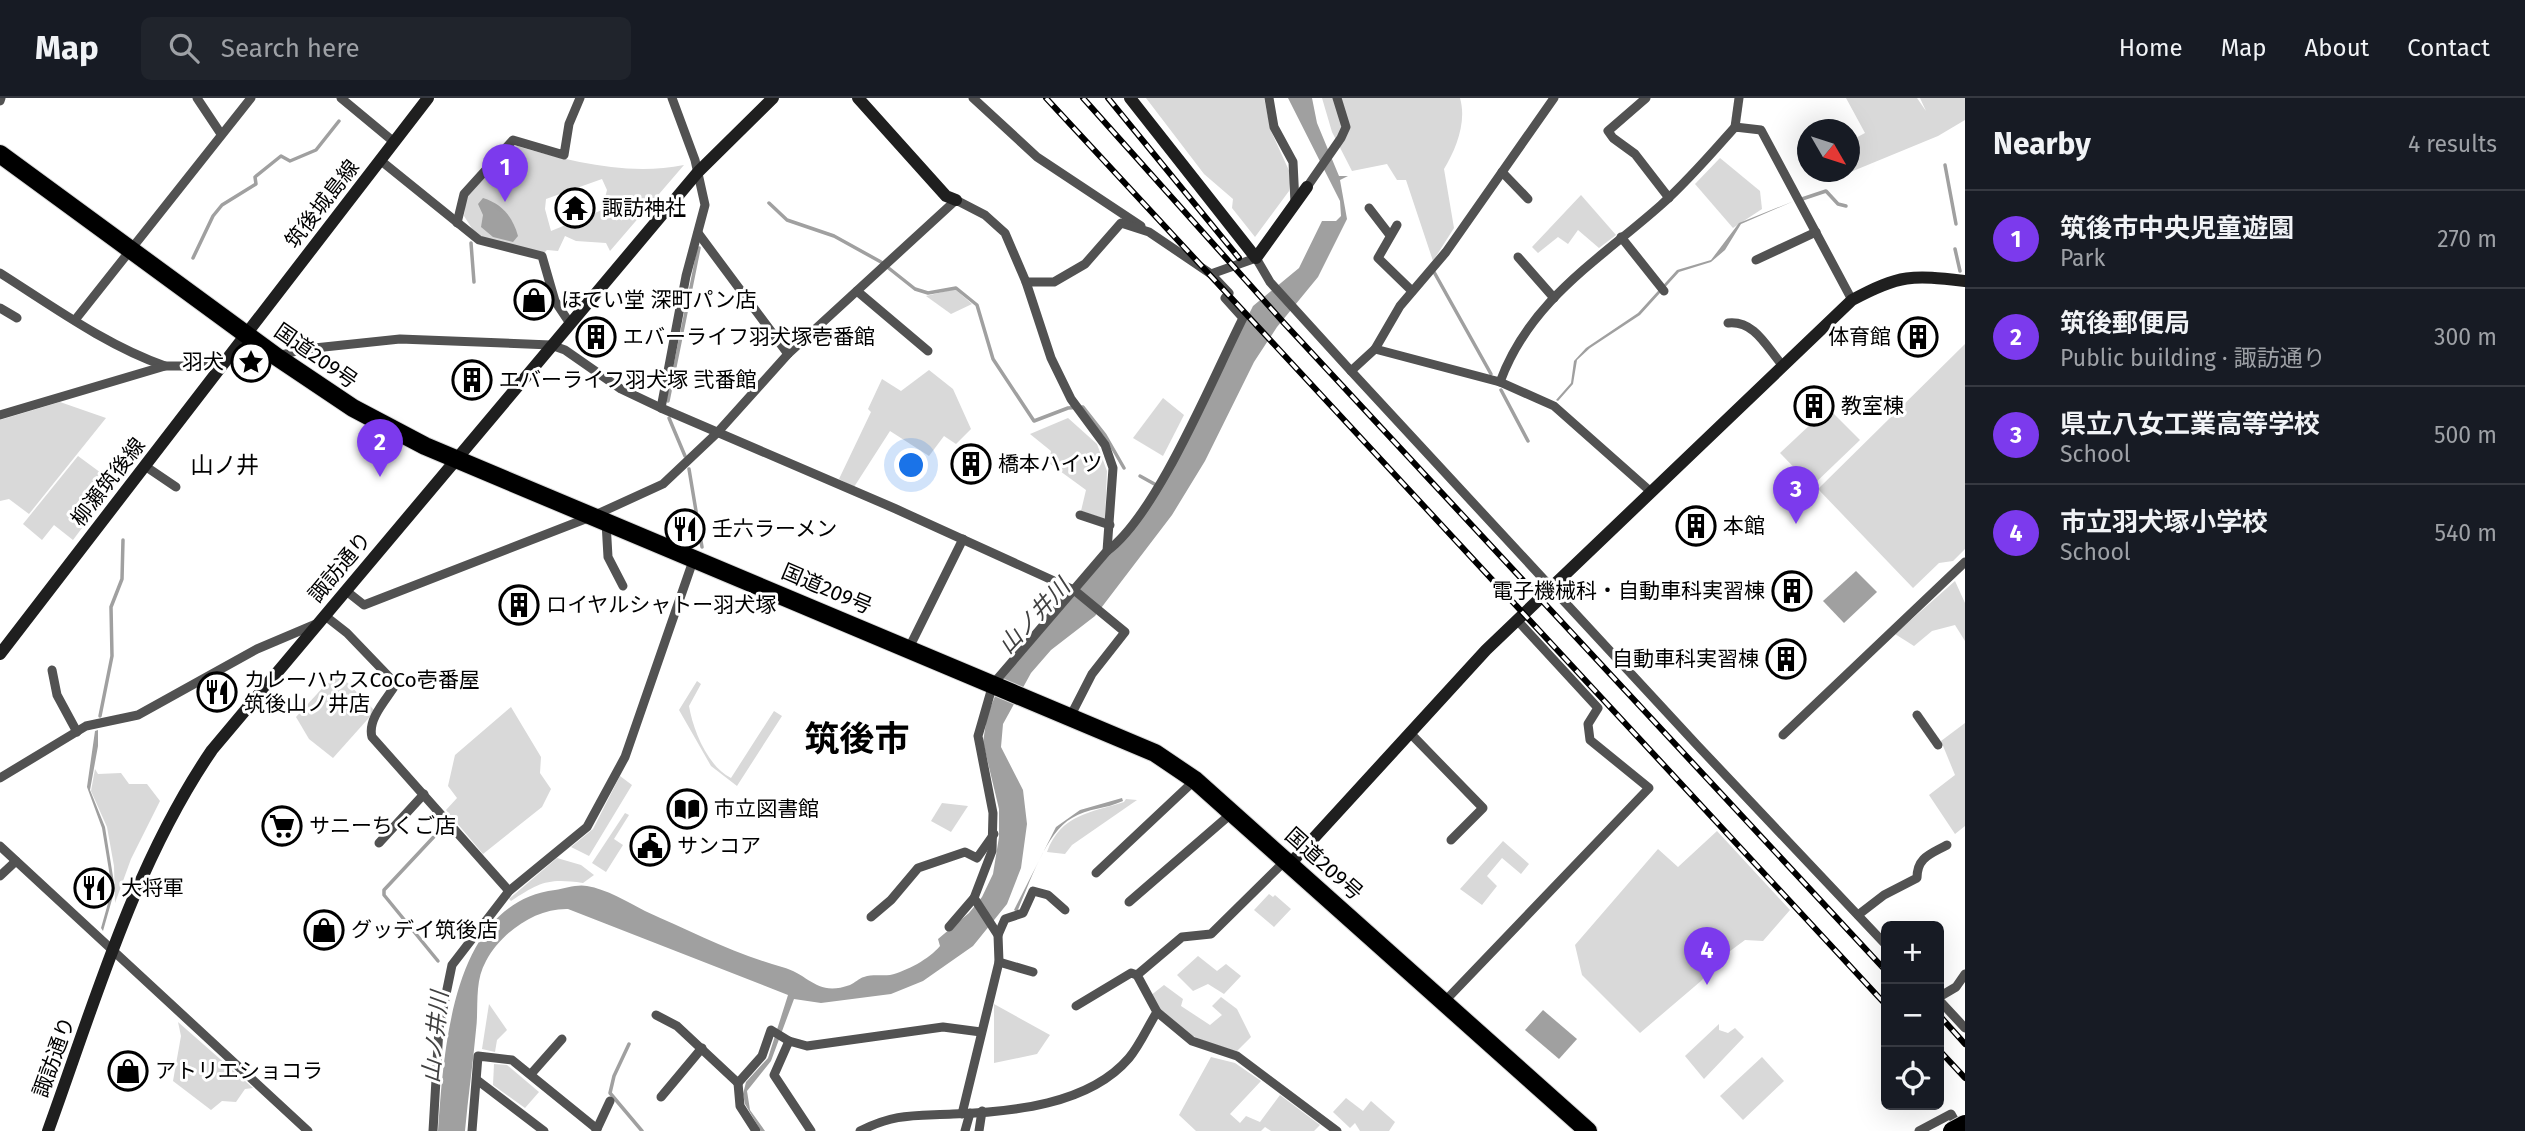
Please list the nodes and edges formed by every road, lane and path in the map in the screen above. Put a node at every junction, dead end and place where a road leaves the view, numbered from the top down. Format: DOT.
graph roads {
  1 [pos="197,98"];
  2 [pos="251,98"];
  3 [pos="341,98"];
  4 [pos="428,98"];
  5 [pos="580,98"];
  6 [pos="672,98"];
  7 [pos="774,98"];
  8 [pos="973,98"];
  9 [pos="1130,98"];
  10 [pos="1269,98"];
  11 [pos="1337,98"];
  12 [pos="1554,98"];
  13 [pos="1646,98"];
  14 [pos="1739,98"];
  15 [pos="865,101"];
  16 [pos="1735,127"];
  17 [pos="221,134"];
  18 [pos="394,142"];
  19 [pos="0,154"];
  20 [pos="380,160"];
  21 [pos="698,172"];
  22 [pos="1502,172"];
  23 [pos="1307,187"];
  24 [pos="1669,198"];
  25 [pos="1528,199"];
  26 [pos="956,200"];
  27 [pos="1295,204"];
  28 [pos="1369,208"];
  29 [pos="457,223"];
  30 [pos="1397,225"];
  31 [pos="1149,232"];
  32 [pos="1815,232"];
  33 [pos="698,233"];
  34 [pos="1389,234"];
  35 [pos="1621,237"];
  36 [pos="130,248"];
  37 [pos="1518,257"];
  38 [pos="1256,258"];
  39 [pos="1756,260"];
  40 [pos="0,273"];
  41 [pos="1211,274"];
  42 [pos="1965,281"];
  43 [pos="1026,282"];
  44 [pos="857,291"];
  45 [pos="1412,291"];
  46 [pos="1664,291"];
  47 [pos="1554,298"];
  48 [pos="1852,300"];
  49 [pos="0,308"];
  50 [pos="17,318"];
  51 [pos="75,320"];
  52 [pos="569,322"];
  53 [pos="1728,323"];
  54 [pos="246,334"];
  55 [pos="551,345"];
  56 [pos="1375,349"];
  57 [pos="928,351"];
  58 [pos="788,355"];
  59 [pos="276,357"];
  60 [pos="165,366"];
  61 [pos="222,366"];
  62 [pos="1783,366"];
  63 [pos="1351,371"];
  64 [pos="1500,382"];
  65 [pos="661,408"];
  66 [pos="0,415"];
  67 [pos="717,433"];
  68 [pos="457,458"];
  69 [pos="145,466"];
  70 [pos="177,487"];
  71 [pos="1650,491"];
  72 [pos="1080,515"];
  73 [pos="599,518"];
  74 [pos="1110,525"];
  75 [pos="963,539"];
  76 [pos="1107,551"];
  77 [pos="694,558"];
  78 [pos="1965,562"];
  79 [pos="624,586"];
  80 [pos="1551,587"];
  81 [pos="345,590"];
  82 [pos="1076,591"];
  83 [pos="321,619"];
  84 [pos="1517,620"];
  85 [pos="909,648"];
  86 [pos="0,654"];
  87 [pos="52,670"];
  88 [pos="993,684"];
  89 [pos="1071,715"];
  90 [pos="1917,715"];
  91 [pos="77,732"];
  92 [pos="1410,733"];
  93 [pos="1783,735"];
  94 [pos="1938,746"];
  95 [pos="0,778"];
  96 [pos="1195,780"];
  97 [pos="425,794"];
  98 [pos="1232,813"];
  99 [pos="995,832"];
  100 [pos="1451,840"];
  101 [pos="379,843"];
  102 [pos="1947,845"];
  103 [pos="0,846"];
  104 [pos="16,860"];
  105 [pos="1288,862"];
  106 [pos="1096,873"];
  107 [pos="0,876"];
  108 [pos="509,891"];
  109 [pos="974,898"];
  110 [pos="1129,902"];
  111 [pos="1065,910"];
  112 [pos="1858,915"];
  113 [pos="871,917"];
  114 [pos="949,927"];
  115 [pos="996,933"];
  116 [pos="1881,940"];
  117 [pos="113,953"];
  118 [pos="999,962"];
  119 [pos="1032,972"];
  120 [pos="1965,974"];
  121 [pos="1137,975"];
  122 [pos="1944,995"];
  123 [pos="1444,1002"];
  124 [pos="1944,1004"];
  125 [pos="1076,1006"];
  126 [pos="1157,1012"];
  127 [pos="656,1015"];
  128 [pos="1965,1028"];
  129 [pos="981,1032"];
  130 [pos="562,1039"];
  131 [pos="789,1041"];
  132 [pos="702,1048"];
  133 [pos="531,1074"];
  134 [pos="477,1080"];
  135 [pos="738,1083"];
  136 [pos="661,1097"];
  137 [pos="610,1101"];
  138 [pos="982,1111"];
  139 [pos="966,1113"];
  140 [pos="1965,1124"];
  141 [pos="596,1130"];
  142 [pos="48,1131"];
  143 [pos="307,1131"];
  144 [pos="433,1131"];
  145 [pos="472,1131"];
  146 [pos="544,1131"];
  147 [pos="756,1131"];
  148 [pos="811,1131"];
  149 [pos="860,1131"];
  150 [pos="965,1131"];
  151 [pos="979,1131"];
  152 [pos="1337,1131"];
  153 [pos="1588,1131"];
  154 [pos="1919,1131"];
  155 [pos="1952,1131"];
  156 [pos="1961,1131"];
  1 -- 17 [label="street"];
  2 -- 17 [label="street"];
  3 -- 18 [label="street"];
  4 -- 18 [label="street, 筑後城島線"];
  5 -- 29 [label="street"];
  6 -- 21 [label="street"];
  7 -- 21 [label="street, 諏訪通り"];
  8 -- 31 [label="street"];
  9 -- 38 [label="street"];
  10 -- 27 [label="street"];
  11 -- 23 [label="street"];
  12 -- 22 [label="street"];
  13 -- 24 [label="street"];
  14 -- 16 [label="street"];
  15 -- 26 [label="street"];
  16 -- 24 [label="street"];
  16 -- 32 [label="street"];
  17 -- 36 [label="street"];
  18 -- 20 [label="street, 筑後城島線"];
  19 -- 36 [label="highway, 国道209号"];
  20 -- 29 [label="street"];
  20 -- 54 [label="street, 筑後城島線"];
  21 -- 33 [label="street"];
  21 -- 52 [label="street, 諏訪通り"];
  22 -- 25 [label="street"];
  22 -- 45 [label="street"];
  23 -- 27 [label="street"];
  24 -- 35 [label="street"];
  26 -- 43 [label="street"];
  26 -- 44 [label="street"];
  27 -- 38 [label="street"];
  28 -- 34 [label="street"];
  29 -- 52 [label="street"];
  30 -- 34 [label="street"];
  31 -- 41 [label="street"];
  31 -- 43 [label="street"];
  32 -- 39 [label="street"];
  32 -- 48 [label="street"];
  33 -- 58 [label="street"];
  33 -- 65 [label="street"];
  34 -- 45 [label="street"];
  35 -- 46 [label="street"];
  35 -- 47 [label="street"];
  36 -- 51 [label="street"];
  36 -- 54 [label="highway, 国道209号"];
  37 -- 47 [label="street"];
  38 -- 41 [label="street"];
  38 -- 63 [label="street"];
  40 -- 51 [label="street"];
  41 -- 76 [label="street"];
  42 -- 48 [label="street"];
  43 -- 74 [label="street"];
  44 -- 57 [label="street"];
  44 -- 58 [label="street"];
  45 -- 56 [label="street"];
  47 -- 64 [label="street"];
  48 -- 62 [label="street"];
  49 -- 50 [label="street"];
  51 -- 60 [label="street"];
  52 -- 55 [label="street, 諏訪通り"];
  53 -- 62 [label="street"];
  54 -- 59 [label="highway, 国道209号"];
  54 -- 61 [label="street, 柳瀬筑後線"];
  55 -- 59 [label="street"];
  55 -- 65 [label="street"];
  55 -- 68 [label="street, 諏訪通り"];
  56 -- 63 [label="street"];
  56 -- 64 [label="street"];
  58 -- 67 [label="street"];
  59 -- 68 [label="highway, 国道209号"];
  60 -- 61 [label="street"];
  60 -- 66 [label="street"];
  61 -- 69 [label="street, 柳瀬筑後線"];
  62 -- 71 [label="street"];
  63 -- 80 [label="street"];
  64 -- 71 [label="street"];
  65 -- 67 [label="street"];
  67 -- 73 [label="street"];
  67 -- 75 [label="street"];
  68 -- 73 [label="highway, 国道209号"];
  68 -- 81 [label="street, 諏訪通り"];
  69 -- 70 [label="street"];
  69 -- 86 [label="street, 柳瀬筑後線"];
  71 -- 80 [label="street"];
  72 -- 74 [label="street"];
  73 -- 77 [label="highway, 国道209号"];
  73 -- 79 [label="street"];
  73 -- 81 [label="street"];
  74 -- 76 [label="street"];
  75 -- 82 [label="street"];
  75 -- 85 [label="street"];
  76 -- 82 [label="street"];
  77 -- 85 [label="highway, 国道209号"];
  77 -- 108 [label="street"];
  78 -- 93 [label="street"];
  80 -- 84 [label="street"];
  80 -- 112 [label="street"];
  81 -- 83 [label="street, 諏訪通り"];
  82 -- 88 [label="street"];
  82 -- 89 [label="street"];
  83 -- 91 [label="street"];
  83 -- 97 [label="street"];
  83 -- 117 [label="street, 諏訪通り"];
  84 -- 92 [label="street"];
  84 -- 123 [label="street"];
  85 -- 88 [label="highway, 国道209号"];
  87 -- 91 [label="street"];
  88 -- 89 [label="highway, 国道209号"];
  88 -- 99 [label="street"];
  89 -- 96 [label="highway, 国道209号"];
  90 -- 94 [label="street"];
  91 -- 95 [label="street"];
  92 -- 100 [label="street"];
  92 -- 105 [label="street"];
  96 -- 98 [label="highway, 国道209号"];
  96 -- 106 [label="street"];
  97 -- 101 [label="street"];
  97 -- 108 [label="street"];
  98 -- 105 [label="highway, 国道209号"];
  98 -- 110 [label="street"];
  99 -- 109 [label="street"];
  99 -- 113 [label="street"];
  102 -- 112 [label="street"];
  103 -- 104 [label="street"];
  104 -- 107 [label="street"];
  104 -- 117 [label="street"];
  105 -- 121 [label="street"];
  105 -- 123 [label="highway, 国道209号"];
  108 -- 144 [label="street"];
  109 -- 114 [label="street"];
  109 -- 115 [label="street"];
  111 -- 115 [label="street"];
  112 -- 116 [label="street"];
  115 -- 118 [label="street"];
  117 -- 142 [label="street, 諏訪通り"];
  117 -- 143 [label="street"];
  118 -- 119 [label="street"];
  118 -- 129 [label="street"];
  120 -- 122 [label="street"];
  121 -- 125 [label="street"];
  121 -- 126 [label="street"];
  123 -- 153 [label="highway, 国道209号"];
  124 -- 128 [label="street"];
  126 -- 138 [label="street"];
  126 -- 152 [label="street"];
  127 -- 132 [label="street"];
  129 -- 131 [label="street"];
  129 -- 139 [label="street"];
  130 -- 133 [label="street"];
  131 -- 135 [label="street"];
  131 -- 148 [label="street"];
  132 -- 135 [label="street"];
  132 -- 136 [label="street"];
  133 -- 134 [label="street"];
  133 -- 141 [label="street"];
  134 -- 145 [label="street"];
  134 -- 146 [label="street"];
  135 -- 147 [label="street"];
  137 -- 141 [label="street"];
  138 -- 139 [label="street"];
  138 -- 151 [label="street"];
  139 -- 149 [label="street"];
  139 -- 150 [label="street"];
  140 -- 155 [label="highway, bridge"];
  154 -- 156 [label="street"];
}
